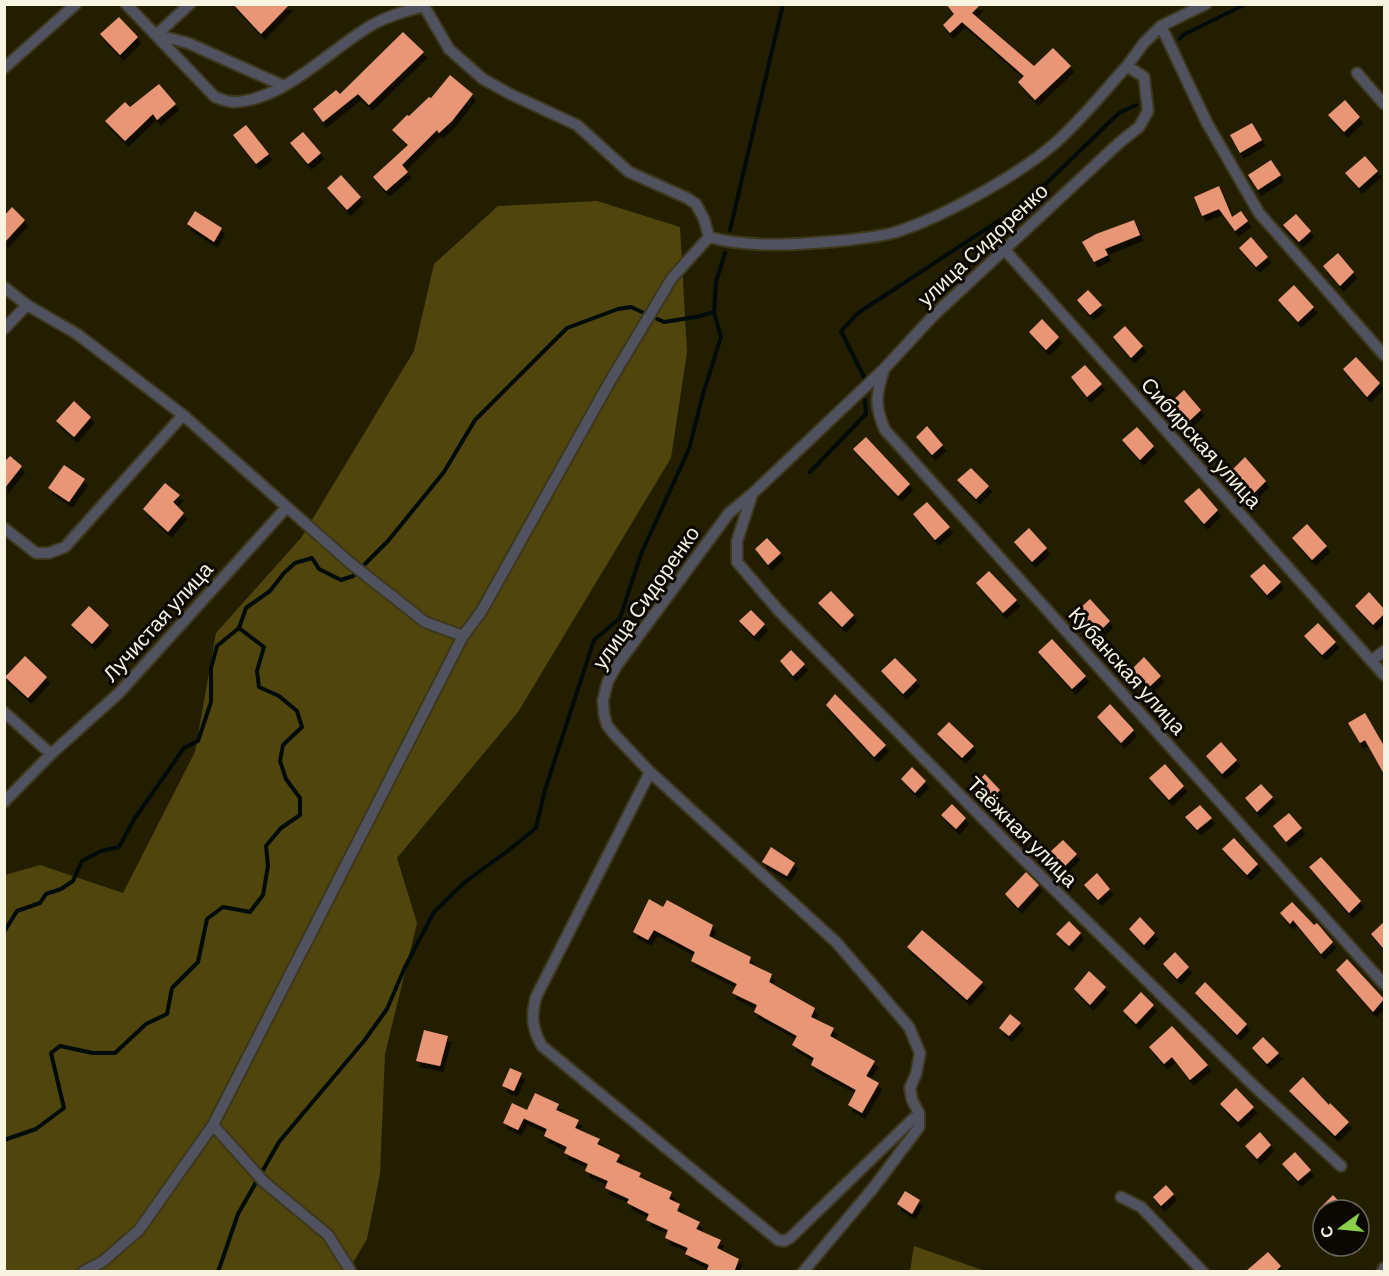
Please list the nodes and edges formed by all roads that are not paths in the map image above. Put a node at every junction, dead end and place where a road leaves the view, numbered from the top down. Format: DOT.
graph roads {
  1 [pos="76,4"];
  2 [pos="126,4"];
  3 [pos="190,4"];
  4 [pos="1206,4"];
  5 [pos="425,5"];
  6 [pos="1161,26"];
  7 [pos="156,35"];
  8 [pos="1127,66"];
  9 [pos="4,68"];
  10 [pos="1357,73"];
  11 [pos="284,86"];
  12 [pos="1384,104"];
  13 [pos="709,237"];
  14 [pos="1004,249"];
  15 [pos="4,287"];
  16 [pos="27,305"];
  17 [pos="4,329"];
  18 [pos="1384,355"];
  19 [pos="884,369"];
  20 [pos="183,415"];
  21 [pos="752,494"];
  22 [pos="286,508"];
  23 [pos="4,528"];
  24 [pos="463,636"];
  25 [pos="1384,651"];
  26 [pos="1371,661"];
  27 [pos="1384,675"];
  28 [pos="4,712"];
  29 [pos="51,754"];
  30 [pos="650,772"];
  31 [pos="4,802"];
  32 [pos="1384,984"];
  33 [pos="920,1113"];
  34 [pos="213,1125"];
  35 [pos="1341,1166"];
  36 [pos="1121,1197"];
  37 [pos="351,1271"];
  38 [pos="83,1272"];
  39 [pos="803,1272"];
  40 [pos="1203,1272"];
  1 -- 9 [label="street"];
  2 -- 7 [label="street"];
  3 -- 7 [label="street"];
  4 -- 6 [label="street"];
  5 -- 11 [label="street"];
  5 -- 13 [label="street"];
  6 -- 8 [label="street"];
  6 -- 18 [label="street"];
  7 -- 11 [label="street"];
  7 -- 11 [label="street"];
  8 -- 13 [label="street"];
  8 -- 14 [label="street, улица Сидоренко"];
  10 -- 12 [label="street"];
  13 -- 24 [label="street"];
  14 -- 19 [label="street, улица Сидоренко"];
  14 -- 26 [label="street, Сибирская улица"];
  15 -- 16 [label="street"];
  16 -- 17 [label="street"];
  16 -- 20 [label="street"];
  19 -- 21 [label="street, улица Сидоренко"];
  19 -- 32 [label="street, Кубанская улица"];
  20 -- 22 [label="street"];
  20 -- 23 [label="street"];
  21 -- 30 [label="street, улица Сидоренко"];
  21 -- 35 [label="street, Таёжная улица"];
  22 -- 24 [label="street"];
  22 -- 29 [label="street, Лучистая улица"];
  24 -- 34 [label="street"];
  25 -- 26 [label="street"];
  26 -- 27 [label="street, Сибирская улица"];
  28 -- 29 [label="street"];
  29 -- 31 [label="street, Лучистая улица"];
  30 -- 33 [label="street, улица Сидоренко"];
  30 -- 33 [label="street"];
  33 -- 39 [label="street"];
  34 -- 37 [label="street"];
  34 -- 38 [label="street"];
  36 -- 40 [label="street"];
}
